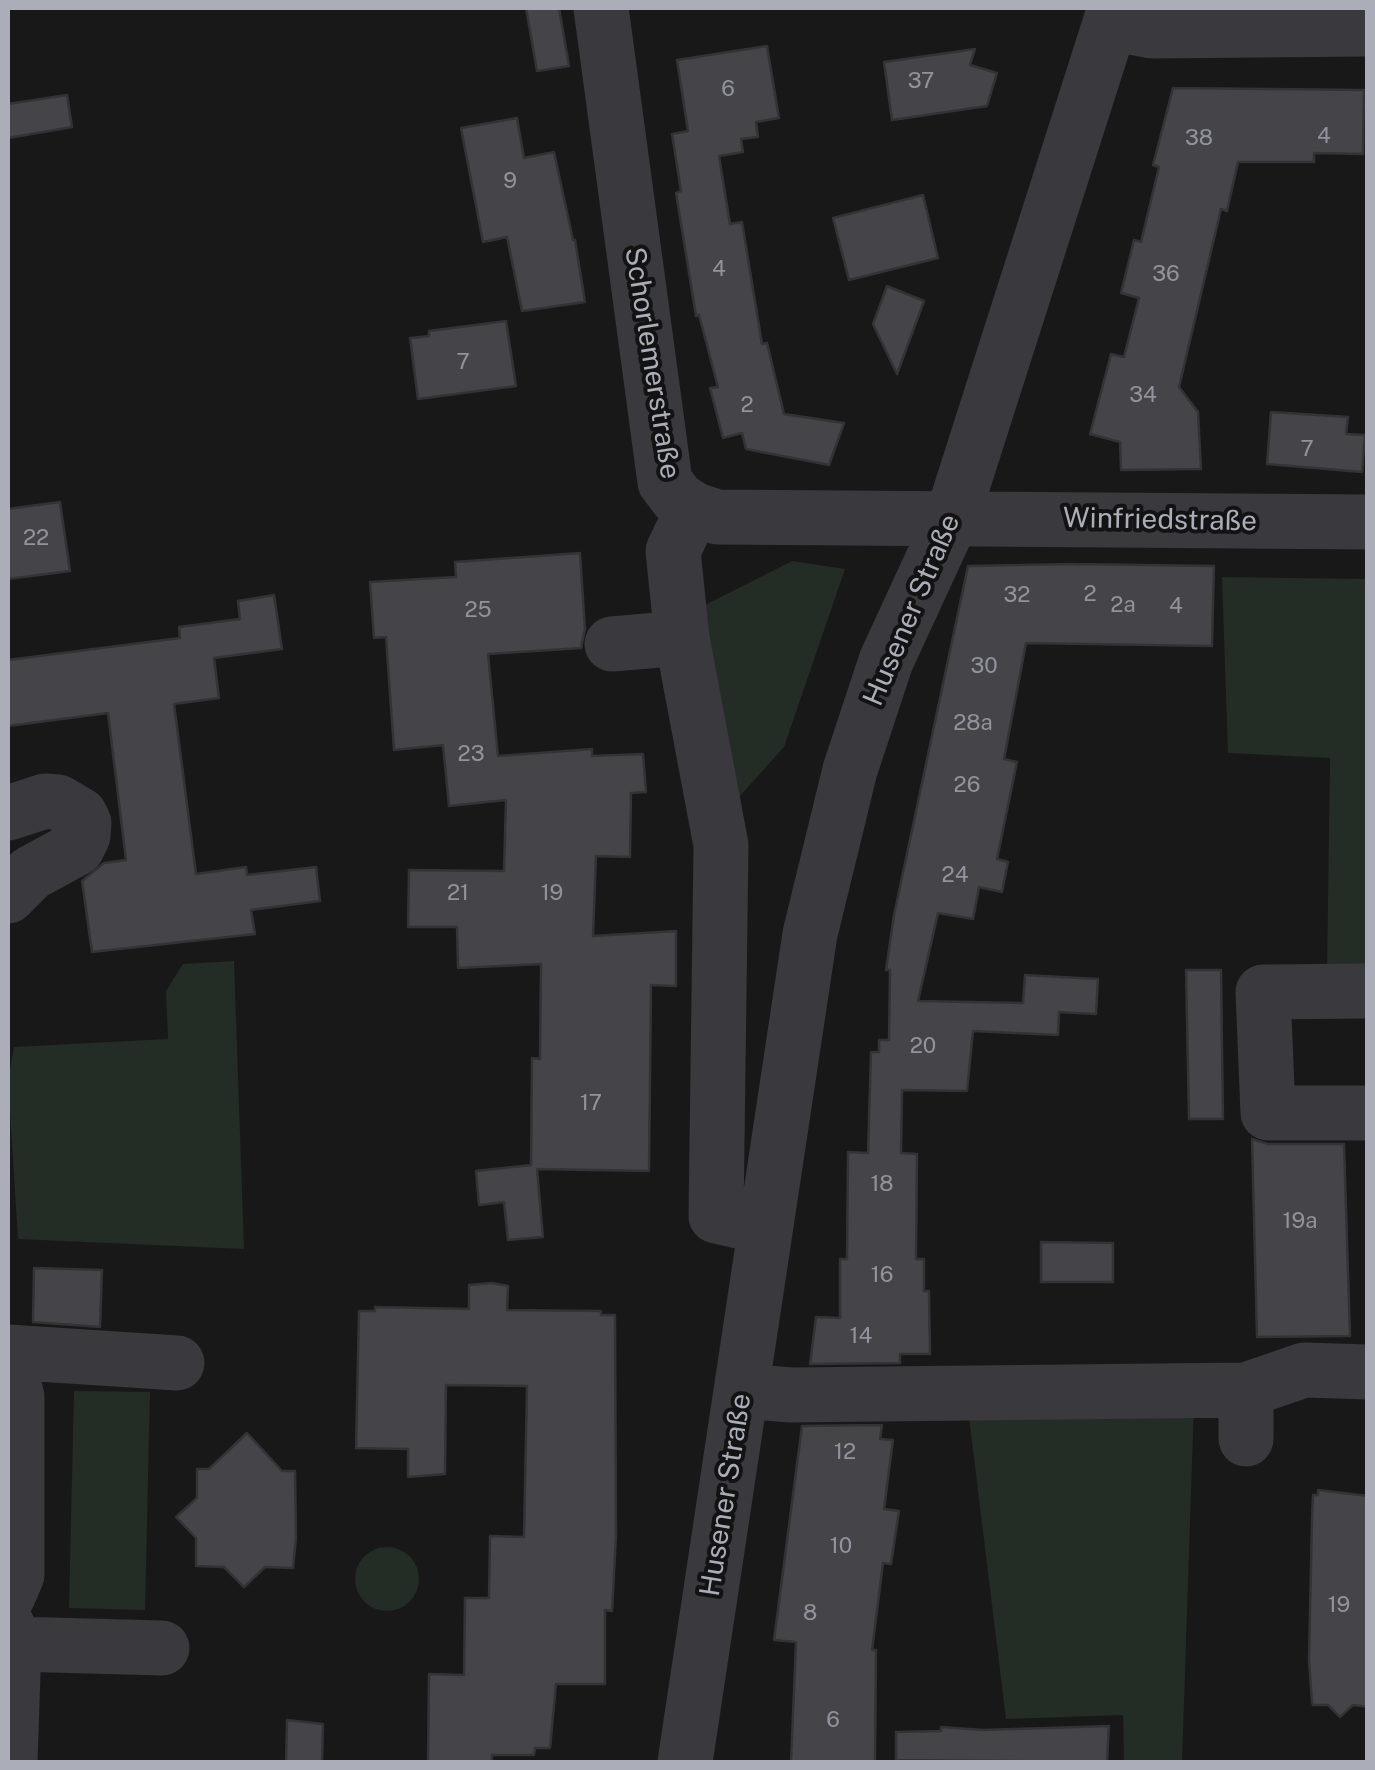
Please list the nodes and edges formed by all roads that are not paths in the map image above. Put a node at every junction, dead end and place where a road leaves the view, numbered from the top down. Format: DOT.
graph roads {
  1 [pos="601,8"];
  2 [pos="1112,16"];
  3 [pos="1368,29"];
  4 [pos="693,509"];
  5 [pos="952,518"];
  6 [pos="1368,522"];
  7 [pos="682,638"];
  8 [pos="612,644"];
  9 [pos="8,813"];
  10 [pos="8,896"];
  11 [pos="1368,991"];
  12 [pos="1368,1113"];
  13 [pos="766,1227"];
  14 [pos="8,1354"];
  15 [pos="178,1363"];
  16 [pos="1368,1372"];
  17 [pos="742,1391"];
  18 [pos="10,1622"];
  19 [pos="162,1648"];
  20 [pos="10,1762"];
  21 [pos="685,1762"];
  1 -- 4 [label="street, Schorlemerstraße"];
  2 -- 3 [label="street"];
  2 -- 5 [label="street, Husener Straße"];
  4 -- 5 [label="street, Schorlemerstraße"];
  4 -- 7 [label="street"];
  5 -- 6 [label="street, Winfriedstraße"];
  5 -- 13 [label="street, Husener Straße"];
  7 -- 8 [label="street"];
  7 -- 13 [label="street"];
  9 -- 10 [label="street"];
  11 -- 12 [label="street"];
  13 -- 17 [label="street, Husener Straße"];
  14 -- 15 [label="street"];
  14 -- 18 [label="street"];
  16 -- 17 [label="street"];
  17 -- 21 [label="street, Husener Straße"];
  18 -- 19 [label="street"];
  18 -- 20 [label="street"];
}
